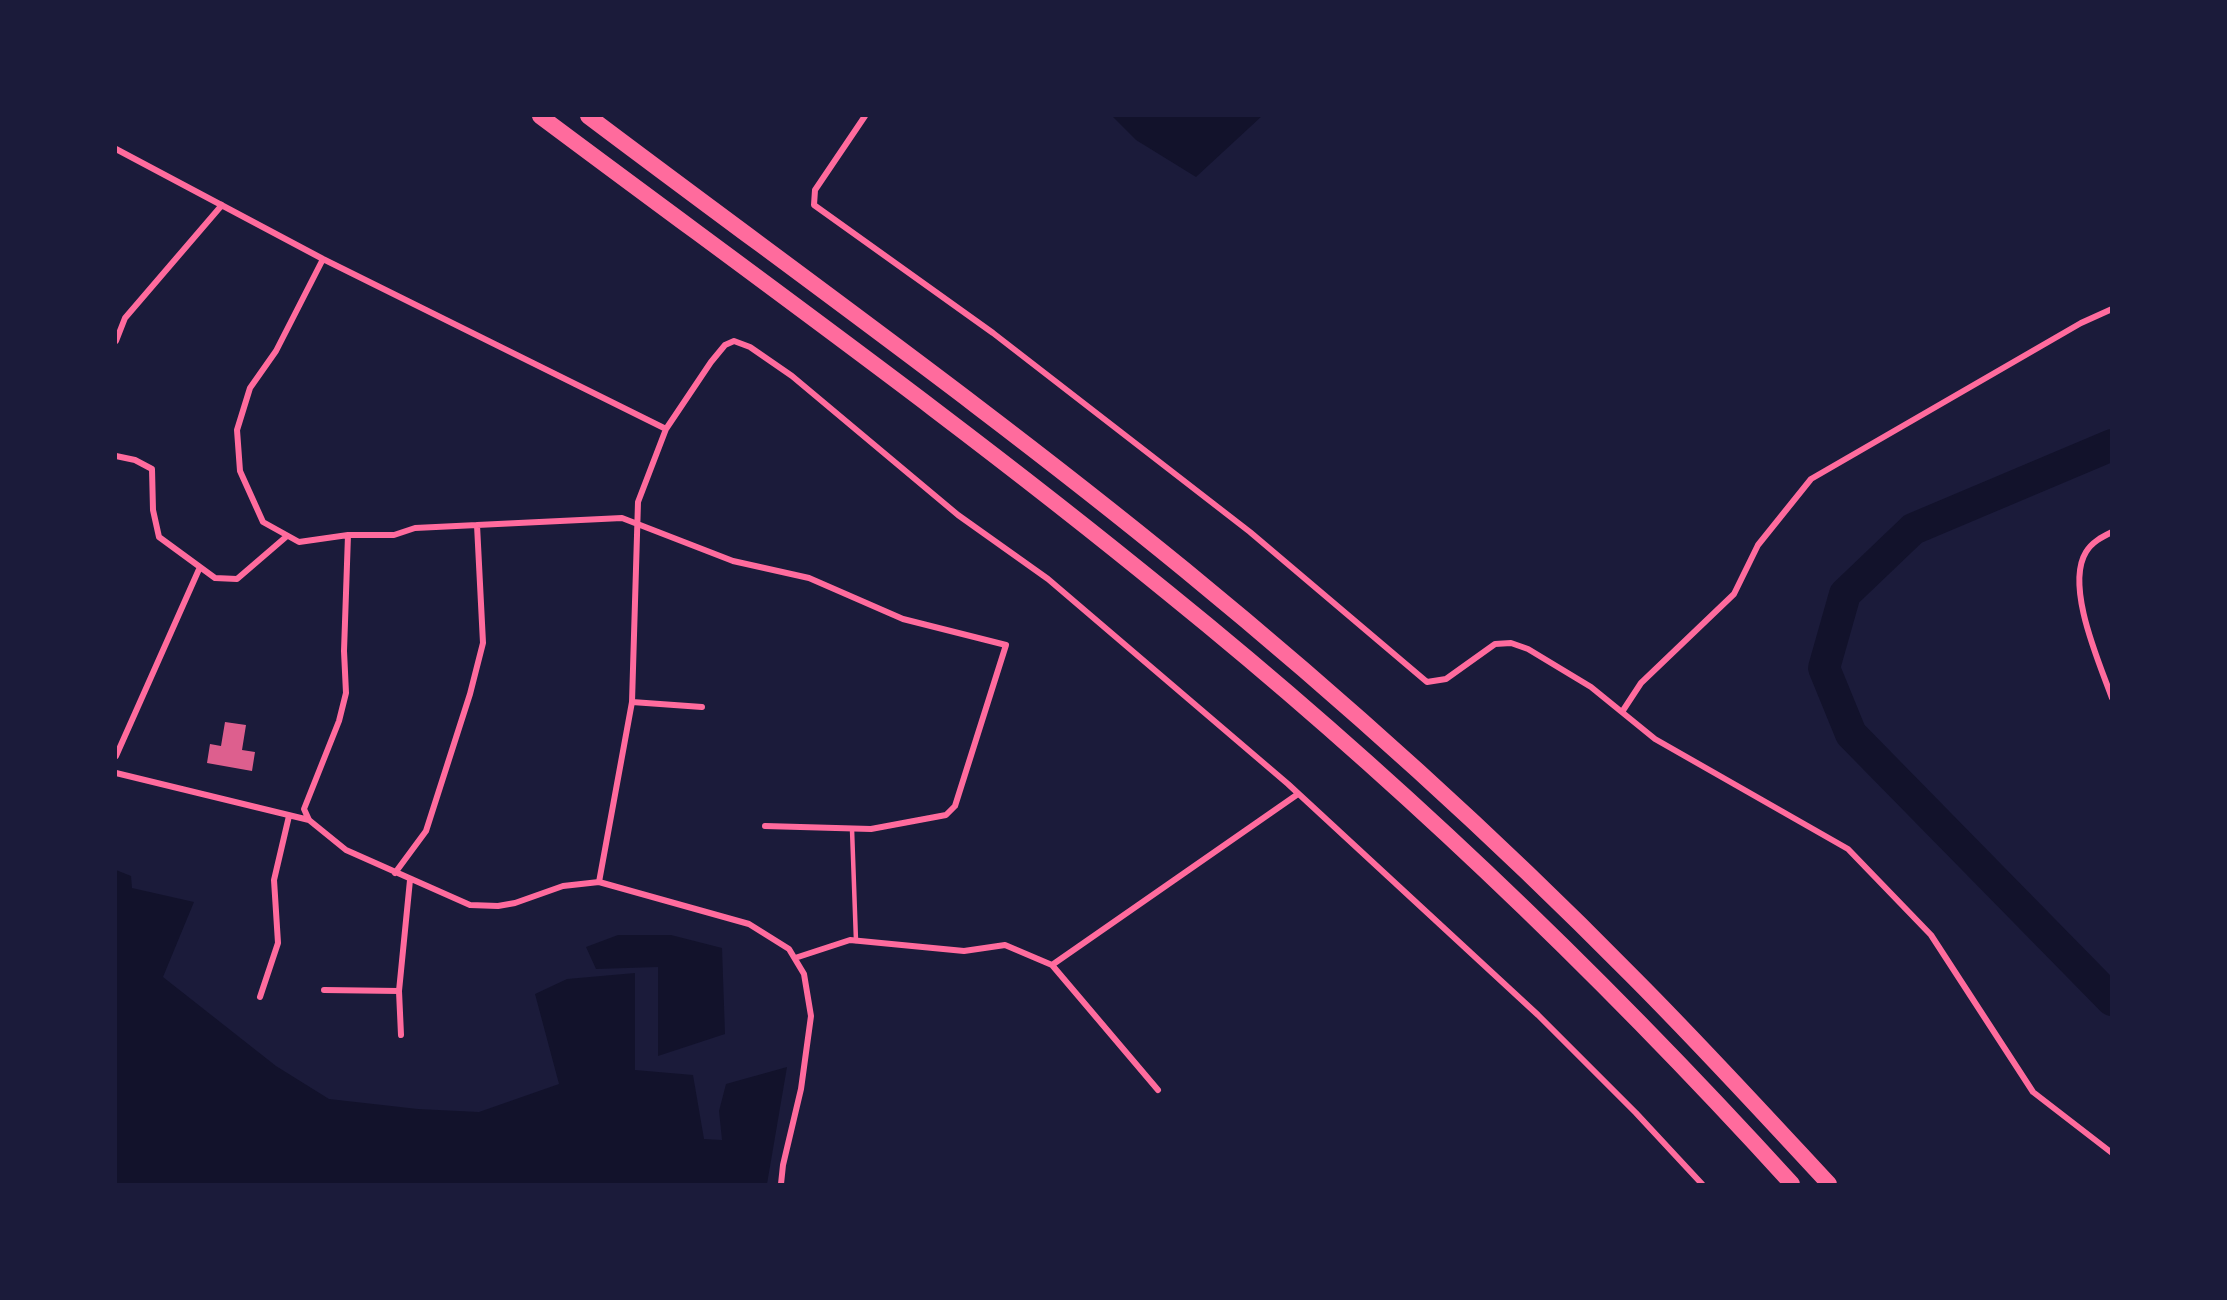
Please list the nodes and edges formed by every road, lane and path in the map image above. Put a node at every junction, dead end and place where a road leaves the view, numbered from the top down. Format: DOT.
graph roads {
  1 [pos="540,116"];
  2 [pos="588,116"];
  3 [pos="865,116"];
  4 [pos="116,149"];
  5 [pos="222,206"];
  6 [pos="323,259"];
  7 [pos="2112,309"];
  8 [pos="116,341"];
  9 [pos="666,429"];
  10 [pos="116,456"];
  11 [pos="637,524"];
  12 [pos="477,525"];
  13 [pos="2112,532"];
  14 [pos="348,535"];
  15 [pos="287,536"];
  16 [pos="200,567"];
  17 [pos="2112,698"];
  18 [pos="632,702"];
  19 [pos="702,707"];
  20 [pos="1622,712"];
  21 [pos="116,756"];
  22 [pos="116,773"];
  23 [pos="1298,794"];
  24 [pos="289,816"];
  25 [pos="309,820"];
  26 [pos="765,826"];
  27 [pos="852,829"];
  28 [pos="395,873"];
  29 [pos="410,880"];
  30 [pos="599,882"];
  31 [pos="856,941"];
  32 [pos="795,958"];
  33 [pos="1052,965"];
  34 [pos="324,990"];
  35 [pos="399,991"];
  36 [pos="260,997"];
  37 [pos="401,1035"];
  38 [pos="1158,1090"];
  39 [pos="2112,1153"];
  40 [pos="781,1185"];
  41 [pos="1702,1185"];
  42 [pos="1792,1185"];
  43 [pos="1829,1185"];
  1 -- 42 [label="highway"];
  2 -- 43 [label="highway"];
  3 -- 20 [label="street"];
  4 -- 5 [label="street"];
  5 -- 6 [label="street"];
  5 -- 8 [label="street"];
  6 -- 9 [label="street"];
  6 -- 15 [label="street"];
  7 -- 20 [label="street"];
  9 -- 11 [label="street"];
  9 -- 23 [label="street"];
  10 -- 16 [label="street"];
  11 -- 12 [label="street"];
  11 -- 18 [label="street"];
  11 -- 27 [label="street"];
  12 -- 14 [label="street"];
  12 -- 28 [label="street"];
  13 -- 17 [label="street"];
  14 -- 15 [label="street"];
  14 -- 25 [label="street"];
  15 -- 16 [label="street"];
  16 -- 21 [label="street"];
  18 -- 19 [label="street"];
  18 -- 30 [label="street"];
  20 -- 39 [label="street"];
  22 -- 24 [label="street"];
  23 -- 33 [label="street"];
  23 -- 41 [label="street"];
  24 -- 25 [label="street"];
  24 -- 36 [label="street"];
  25 -- 28 [label="street"];
  26 -- 27 [label="street"];
  27 -- 31 [label="lane"];
  28 -- 29 [label="street"];
  29 -- 30 [label="street"];
  29 -- 35 [label="street"];
  30 -- 32 [label="street"];
  31 -- 32 [label="street"];
  31 -- 33 [label="street"];
  32 -- 40 [label="street"];
  33 -- 38 [label="street"];
  34 -- 35 [label="street"];
  35 -- 37 [label="street"];
}
